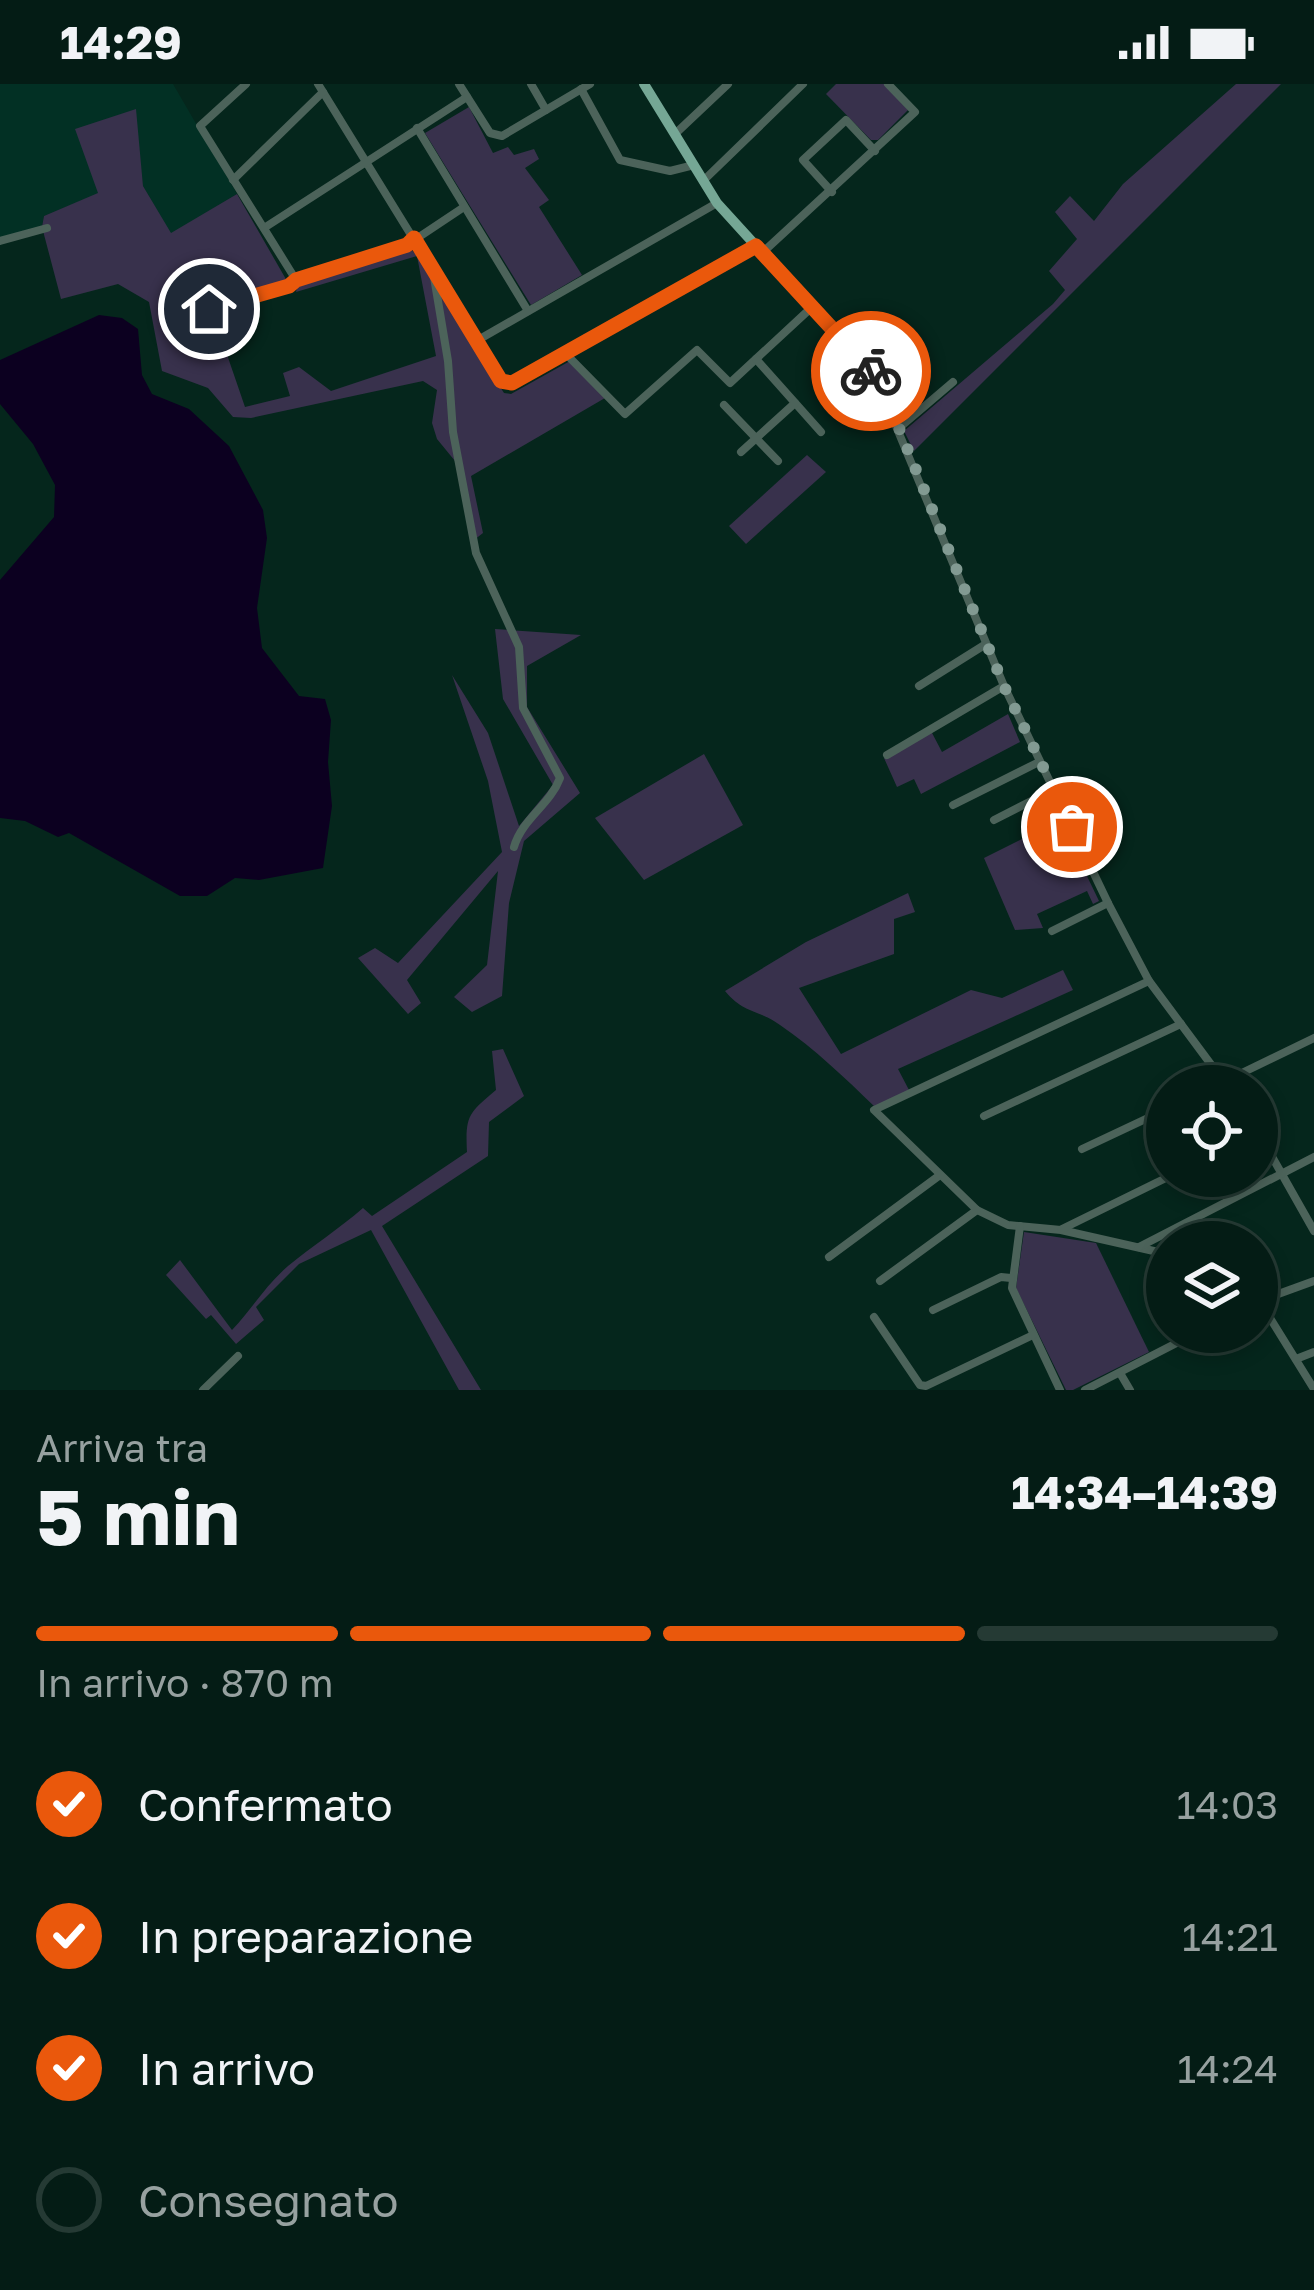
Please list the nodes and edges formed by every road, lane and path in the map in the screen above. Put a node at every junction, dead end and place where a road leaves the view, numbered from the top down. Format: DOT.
graph roads {
  1 [pos="246,84"];
  2 [pos="459,84"];
  3 [pos="531,84"];
  4 [pos="728,84"];
  5 [pos="803,84"];
  6 [pos="888,84"];
  7 [pos="648,86"];
  8 [pos="585,87"];
  9 [pos="321,88"];
  10 [pos="467,97"];
  11 [pos="546,110"];
  12 [pos="416,128"];
  13 [pos="675,134"];
  14 [pos="875,151"];
  15 [pos="367,160"];
  16 [pos="694,165"];
  17 [pos="233,180"];
  18 [pos="704,181"];
  19 [pos="832,193"];
  20 [pos="717,203"];
  21 [pos="464,207"];
  22 [pos="47,228"];
  23 [pos="264,228"];
  24 [pos="414,238"];
  25 [pos="0,241"];
  26 [pos="759,250"];
  27 [pos="432,264"];
  28 [pos="296,280"];
  29 [pos="811,308"];
  30 [pos="206,310"];
  31 [pos="528,311"];
  32 [pos="478,340"];
  33 [pos="566,354"];
  34 [pos="756,359"];
  35 [pos="876,378"];
  36 [pos="953,382"];
  37 [pos="795,403"];
  38 [pos="724,405"];
  39 [pos="899,428"];
  40 [pos="821,432"];
  41 [pos="756,438"];
  42 [pos="741,452"];
  43 [pos="778,460"];
  44 [pos="986,644"];
  45 [pos="919,686"];
  46 [pos="1004,686"];
  47 [pos="886,755"];
  48 [pos="1040,762"];
  49 [pos="1053,790"];
  50 [pos="953,805"];
  51 [pos="994,820"];
  52 [pos="514,847"];
  53 [pos="1108,903"];
  54 [pos="1052,931"];
  55 [pos="1149,981"];
  56 [pos="1180,1024"];
  57 [pos="1314,1038"];
  58 [pos="1209,1065"];
  59 [pos="1260,1065"];
  60 [pos="984,1116"];
  61 [pos="1146,1119"];
  62 [pos="1082,1149"];
  63 [pos="1314,1157"];
  64 [pos="1278,1165"];
  65 [pos="1283,1174"];
  66 [pos="940,1175"];
  67 [pos="1146,1188"];
  68 [pos="977,1210"];
  69 [pos="1020,1226"];
  70 [pos="1060,1230"];
  71 [pos="1314,1231"];
  72 [pos="1138,1247"];
  73 [pos="1146,1249"];
  74 [pos="829,1257"];
  75 [pos="1011,1278"];
  76 [pos="880,1281"];
  77 [pos="1314,1281"];
  78 [pos="1278,1293"];
  79 [pos="933,1310"];
  80 [pos="874,1317"];
  81 [pos="1278,1331"];
  82 [pos="1033,1335"];
  83 [pos="1314,1352"];
  84 [pos="1157,1353"];
  85 [pos="238,1357"];
  86 [pos="1296,1359"];
  87 [pos="1120,1372"];
  88 [pos="1314,1389"];
  89 [pos="203,1390"];
  90 [pos="1060,1390"];
  91 [pos="1085,1390"];
  92 [pos="1130,1390"];
  1 -- 17 [label="street"];
  2 -- 10 [label="street"];
  3 -- 11 [label="street"];
  4 -- 13 [label="street"];
  5 -- 18 [label="street"];
  6 -- 14 [label="street"];
  7 -- 13 [label="main road"];
  8 -- 11 [label="street"];
  8 -- 16 [label="street"];
  9 -- 15 [label="street"];
  9 -- 17 [label="street"];
  10 -- 11 [label="street"];
  10 -- 12 [label="street"];
  12 -- 15 [label="street"];
  12 -- 21 [label="street"];
  13 -- 16 [label="main road"];
  14 -- 19 [label="street"];
  14 -- 19 [label="street"];
  15 -- 23 [label="street"];
  15 -- 24 [label="street"];
  16 -- 18 [label="main road"];
  17 -- 23 [label="street"];
  18 -- 20 [label="main road"];
  19 -- 26 [label="street"];
  20 -- 26 [label="main road"];
  20 -- 31 [label="street"];
  21 -- 24 [label="street"];
  21 -- 31 [label="street"];
  22 -- 25 [label="street"];
  23 -- 28 [label="street"];
  24 -- 27 [label="street"];
  24 -- 28 [label="street"];
  26 -- 29 [label="main road"];
  26 -- 33 [label="street"];
  27 -- 32 [label="street"];
  27 -- 52 [label="street"];
  28 -- 30 [label="street"];
  29 -- 34 [label="street"];
  29 -- 35 [label="main road"];
  31 -- 32 [label="street"];
  32 -- 33 [label="street"];
  33 -- 34 [label="street"];
  34 -- 37 [label="street"];
  35 -- 39 [label="street"];
  36 -- 39 [label="street"];
  37 -- 40 [label="street"];
  37 -- 41 [label="street"];
  38 -- 41 [label="street"];
  39 -- 44 [label="street"];
  41 -- 42 [label="street"];
  41 -- 43 [label="street"];
  44 -- 45 [label="street"];
  44 -- 46 [label="street"];
  46 -- 47 [label="street"];
  46 -- 48 [label="street"];
  48 -- 49 [label="street"];
  48 -- 50 [label="street"];
  49 -- 51 [label="street"];
  49 -- 53 [label="street"];
  53 -- 54 [label="street"];
  53 -- 55 [label="street"];
  55 -- 56 [label="street"];
  55 -- 66 [label="street"];
  56 -- 58 [label="street"];
  56 -- 60 [label="street"];
  57 -- 59 [label="street"];
  61 -- 62 [label="street"];
  63 -- 65 [label="street"];
  64 -- 65 [label="street"];
  65 -- 71 [label="street"];
  65 -- 72 [label="street"];
  66 -- 68 [label="street"];
  66 -- 74 [label="street"];
  67 -- 70 [label="street"];
  68 -- 69 [label="street"];
  68 -- 76 [label="street"];
  69 -- 70 [label="street"];
  69 -- 75 [label="street"];
  70 -- 72 [label="street"];
  72 -- 73 [label="street"];
  75 -- 79 [label="street"];
  75 -- 82 [label="street"];
  77 -- 78 [label="street"];
  80 -- 82 [label="street"];
  81 -- 86 [label="street"];
  82 -- 90 [label="street"];
  83 -- 86 [label="street"];
  84 -- 87 [label="street"];
  85 -- 89 [label="street"];
  86 -- 88 [label="street"];
  87 -- 91 [label="street"];
  87 -- 92 [label="street"];
}
